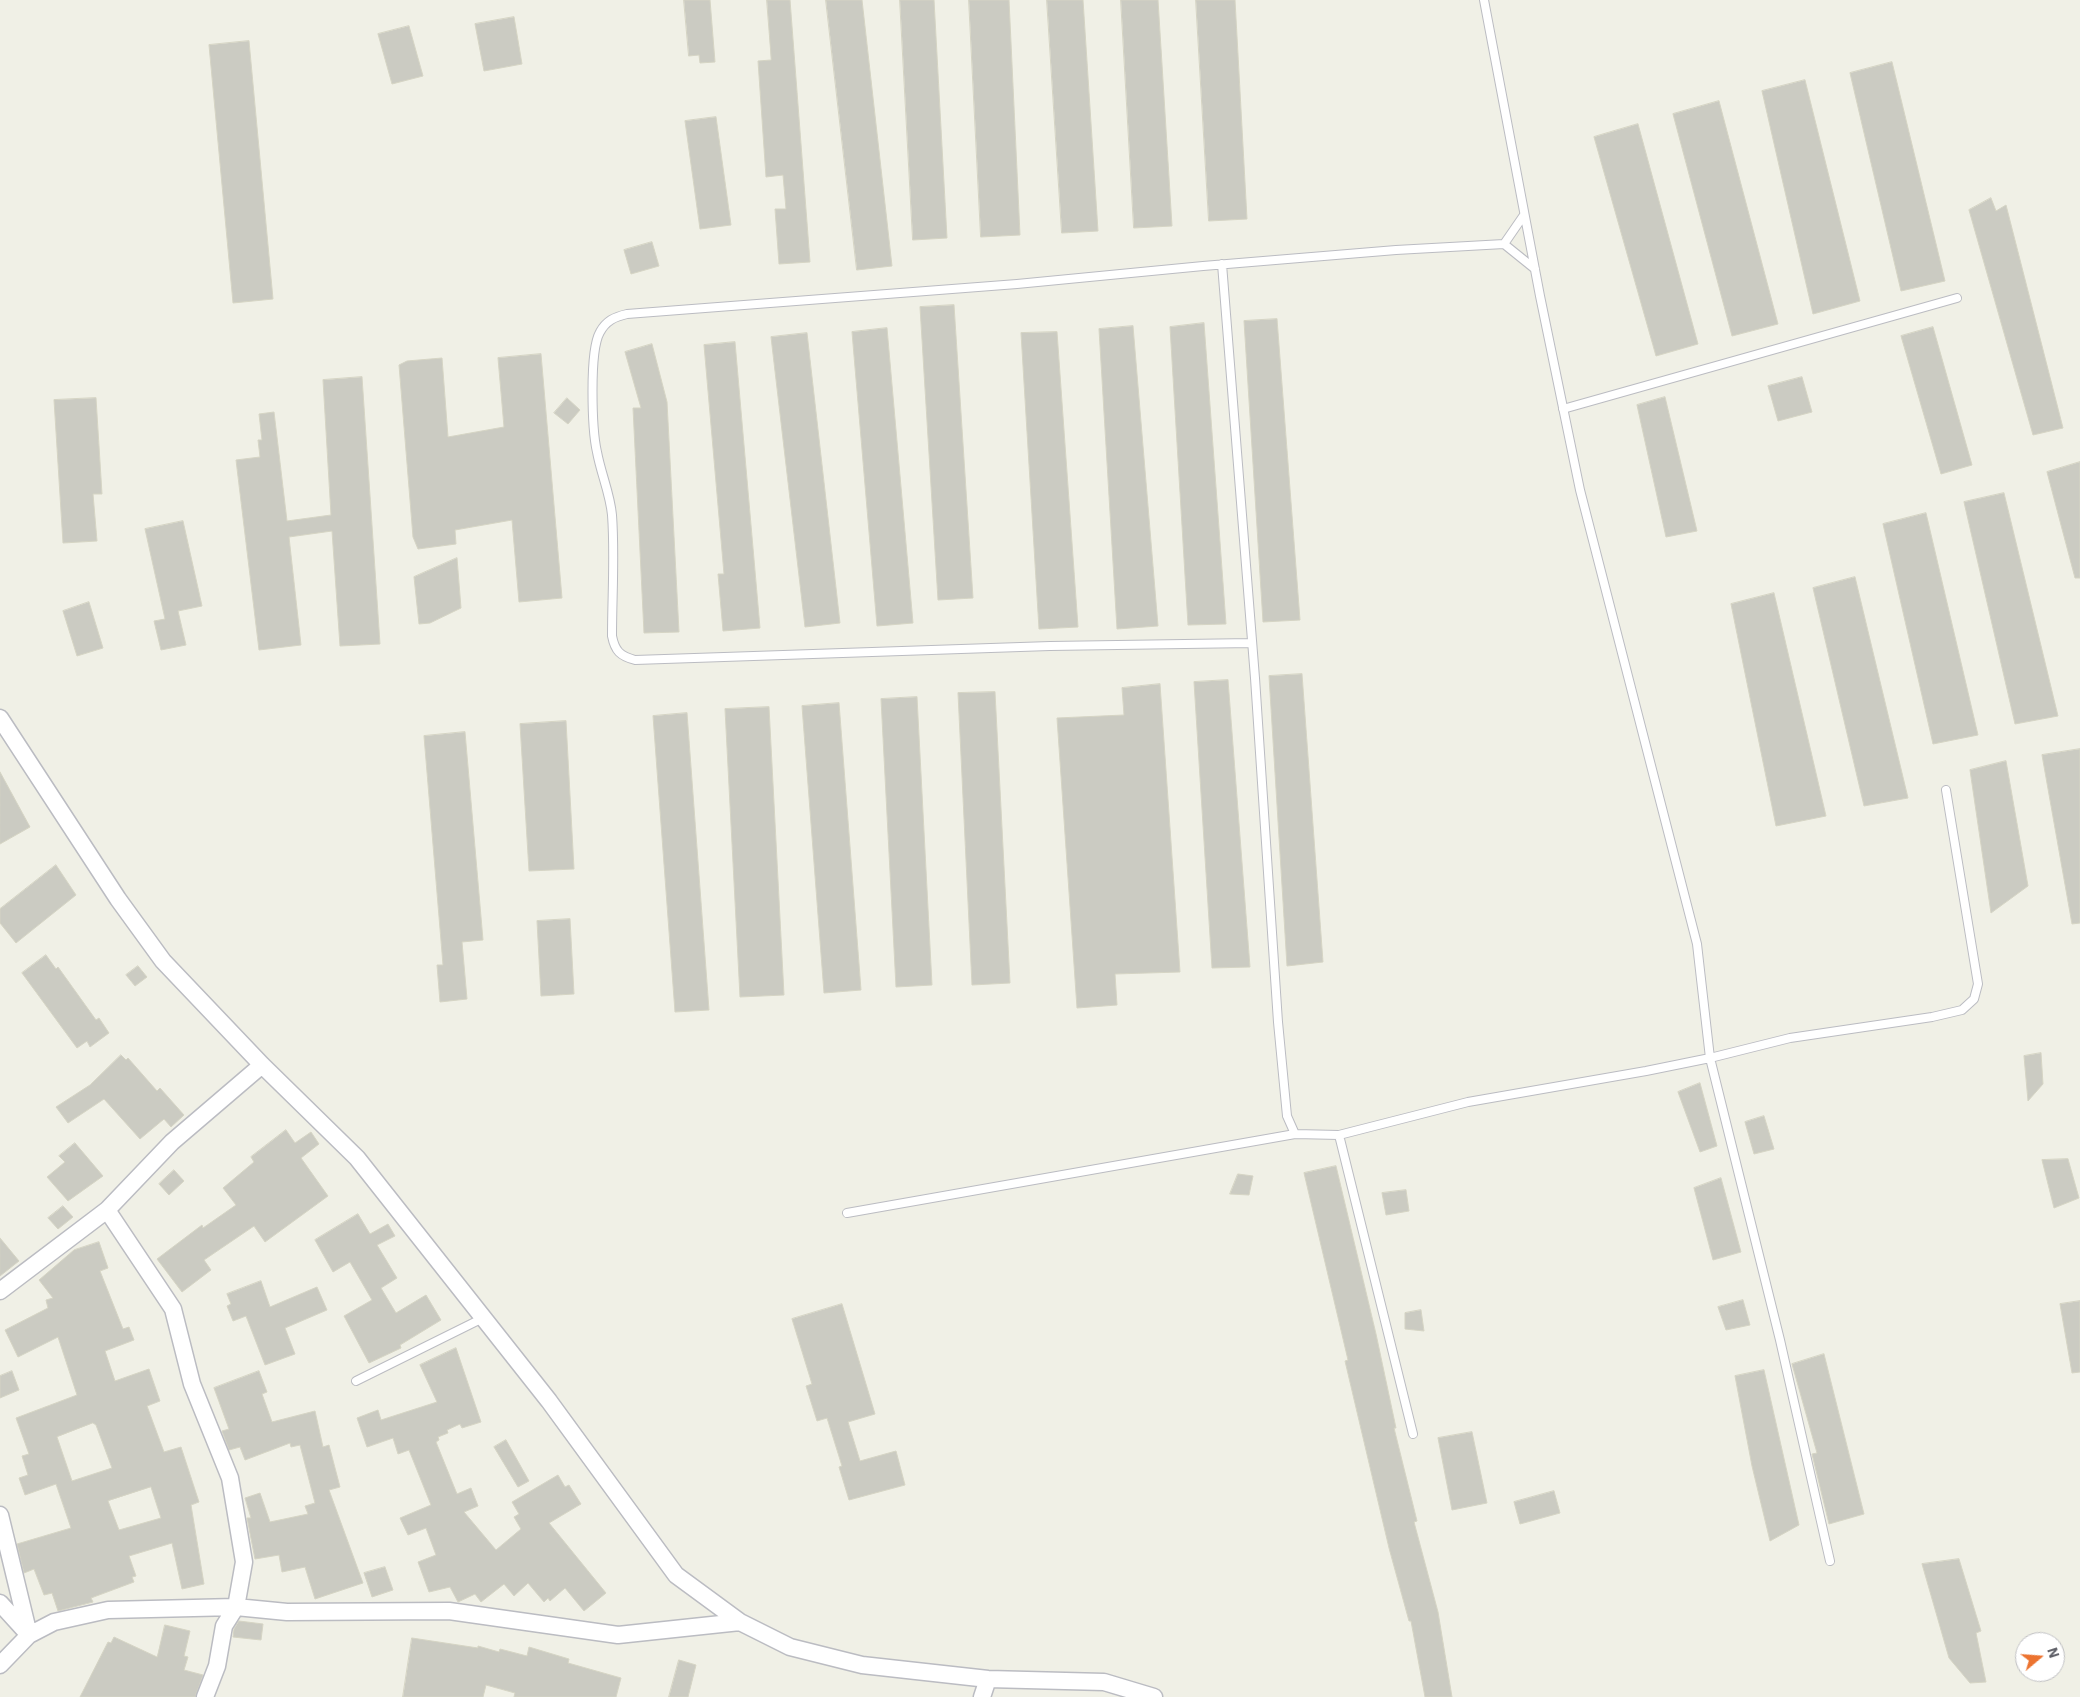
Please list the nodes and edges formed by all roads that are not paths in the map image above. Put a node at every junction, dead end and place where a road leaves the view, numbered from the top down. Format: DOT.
graph roads {
  1 [pos="1484,0"];
  2 [pos="1524,215"];
  3 [pos="1504,244"];
  4 [pos="1222,264"];
  5 [pos="1535,269"];
  6 [pos="1956,298"];
  7 [pos="1563,409"];
  8 [pos="1252,643"];
  9 [pos="0,718"];
  10 [pos="1946,790"];
  11 [pos="1710,1058"];
  12 [pos="262,1064"];
  13 [pos="1295,1134"];
  14 [pos="1339,1135"];
  15 [pos="106,1210"];
  16 [pos="847,1214"];
  17 [pos="0,1291"];
  18 [pos="483,1318"];
  19 [pos="356,1381"];
  20 [pos="1413,1434"];
  21 [pos="0,1515"];
  22 [pos="1830,1561"];
  23 [pos="0,1603"];
  24 [pos="236,1607"];
  25 [pos="740,1622"];
  26 [pos="29,1635"];
  27 [pos="0,1665"];
  28 [pos="988,1679"];
  29 [pos="205,1697"];
  30 [pos="982,1697"];
  31 [pos="1154,1697"];
  1 -- 2 [label="lane"];
  2 -- 3 [label="lane"];
  2 -- 5 [label="lane"];
  3 -- 4 [label="lane"];
  3 -- 5 [label="lane"];
  4 -- 8 [label="lane"];
  4 -- 8 [label="lane"];
  5 -- 7 [label="lane"];
  6 -- 7 [label="lane"];
  7 -- 11 [label="lane"];
  8 -- 13 [label="lane"];
  9 -- 12 [label="street"];
  10 -- 11 [label="lane"];
  11 -- 14 [label="lane"];
  11 -- 22 [label="lane"];
  12 -- 15 [label="street"];
  12 -- 18 [label="street"];
  13 -- 14 [label="lane"];
  13 -- 16 [label="lane"];
  14 -- 20 [label="lane"];
  15 -- 17 [label="street"];
  15 -- 24 [label="street"];
  18 -- 19 [label="lane"];
  18 -- 25 [label="street"];
  21 -- 26 [label="street"];
  23 -- 26 [label="street"];
  24 -- 25 [label="street"];
  24 -- 26 [label="street"];
  24 -- 29 [label="street"];
  25 -- 28 [label="street"];
  26 -- 27 [label="street"];
  28 -- 30 [label="street"];
  28 -- 31 [label="street"];
}
